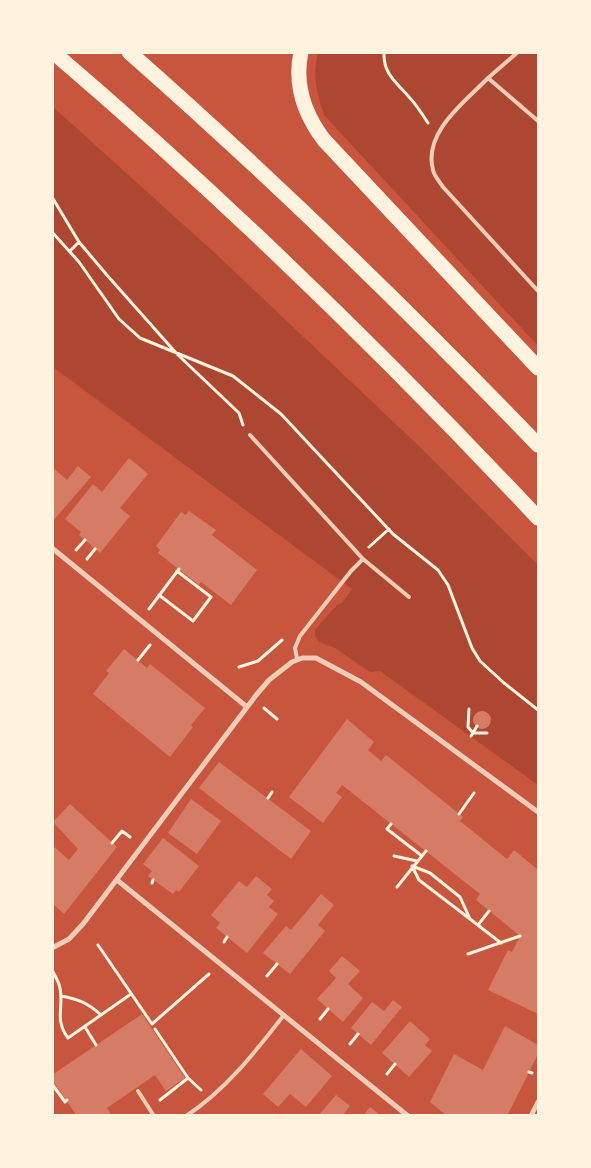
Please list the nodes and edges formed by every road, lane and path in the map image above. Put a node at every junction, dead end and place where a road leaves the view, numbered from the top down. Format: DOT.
graph roads {
  1 [pos="53,52"];
  2 [pos="129,52"];
  3 [pos="301,52"];
  4 [pos="384,52"];
  5 [pos="518,52"];
  6 [pos="488,78"];
  7 [pos="538,122"];
  8 [pos="429,123"];
  9 [pos="52,197"];
  10 [pos="52,232"];
  11 [pos="80,242"];
  12 [pos="70,251"];
  13 [pos="538,291"];
  14 [pos="177,354"];
  15 [pos="538,368"];
  16 [pos="245,430"];
  17 [pos="250,435"];
  18 [pos="538,445"];
  19 [pos="538,518"];
  20 [pos="389,530"];
  21 [pos="84,540"];
  22 [pos="369,547"];
  23 [pos="52,548"];
  24 [pos="95,549"];
  25 [pos="76,550"];
  26 [pos="87,559"];
  27 [pos="363,559"];
  28 [pos="160,595"];
  29 [pos="409,597"];
  30 [pos="149,609"];
  31 [pos="286,635"];
  32 [pos="152,642"];
  33 [pos="297,659"];
  34 [pos="138,660"];
  35 [pos="239,667"];
  36 [pos="261,706"];
  37 [pos="248,707"];
  38 [pos="469,709"];
  39 [pos="538,710"];
  40 [pos="277,719"];
  41 [pos="477,726"];
  42 [pos="487,733"];
  43 [pos="472,735"];
  44 [pos="272,792"];
  45 [pos="474,793"];
  46 [pos="268,798"];
  47 [pos="538,812"];
  48 [pos="459,814"];
  49 [pos="391,824"];
  50 [pos="130,836"];
  51 [pos="112,843"];
  52 [pos="426,851"];
  53 [pos="394,856"];
  54 [pos="422,856"];
  55 [pos="418,861"];
  56 [pos="412,866"];
  57 [pos="117,880"];
  58 [pos="397,887"];
  59 [pos="489,911"];
  60 [pos="470,919"];
  61 [pos="478,925"];
  62 [pos="520,936"];
  63 [pos="227,937"];
  64 [pos="224,942"];
  65 [pos="501,943"];
  66 [pos="98,945"];
  67 [pos="52,948"];
  68 [pos="468,954"];
  69 [pos="277,964"];
  70 [pos="52,970"];
  71 [pos="212,970"];
  72 [pos="267,976"];
  73 [pos="131,994"];
  74 [pos="61,996"];
  75 [pos="328,1009"];
  76 [pos="101,1015"];
  77 [pos="284,1015"];
  78 [pos="320,1019"];
  79 [pos="152,1024"];
  80 [pos="85,1027"];
  81 [pos="358,1034"];
  82 [pos="350,1044"];
  83 [pos="96,1045"];
  84 [pos="394,1064"];
  85 [pos="387,1074"];
  86 [pos="188,1078"];
  87 [pos="52,1084"];
  88 [pos="195,1085"];
  89 [pos="138,1091"];
  90 [pos="67,1100"];
  91 [pos="538,1102"];
  92 [pos="149,1108"];
  93 [pos="154,1116"];
  94 [pos="186,1116"];
  95 [pos="408,1116"];
  96 [pos="531,1116"];
  1 -- 19 [label="highway"];
  2 -- 18 [label="highway"];
  3 -- 15 [label="highway"];
  4 -- 8 [label="path"];
  5 -- 6 [label="lane"];
  6 -- 7 [label="lane"];
  6 -- 13 [label="lane"];
  9 -- 11 [label="path"];
  10 -- 12 [label="path"];
  11 -- 12 [label="path"];
  11 -- 14 [label="path"];
  12 -- 14 [label="path"];
  14 -- 16 [label="path"];
  14 -- 20 [label="path"];
  17 -- 27 [label="lane"];
  20 -- 22 [label="path"];
  20 -- 39 [label="path"];
  21 -- 25 [label="path"];
  23 -- 37 [label="street"];
  24 -- 26 [label="path"];
  27 -- 29 [label="lane"];
  27 -- 33 [label="lane"];
  28 -- 28 [label="path"];
  28 -- 30 [label="path"];
  31 -- 35 [label="path"];
  32 -- 34 [label="path"];
  33 -- 37 [label="street"];
  33 -- 47 [label="street"];
  36 -- 40 [label="path"];
  37 -- 57 [label="street"];
  38 -- 43 [label="path"];
  41 -- 43 [label="path"];
  42 -- 43 [label="path"];
  44 -- 46 [label="path"];
  45 -- 48 [label="path"];
  49 -- 54 [label="path"];
  50 -- 51 [label="path"];
  52 -- 54 [label="path"];
  53 -- 55 [label="path"];
  54 -- 55 [label="path"];
  55 -- 56 [label="path"];
  56 -- 58 [label="path"];
  56 -- 60 [label="path"];
  56 -- 60 [label="path"];
  57 -- 67 [label="street"];
  57 -- 77 [label="street"];
  59 -- 61 [label="path"];
  60 -- 61 [label="path"];
  61 -- 65 [label="path"];
  62 -- 65 [label="path"];
  63 -- 64 [label="path"];
  65 -- 68 [label="path"];
  66 -- 73 [label="path"];
  69 -- 72 [label="path"];
  70 -- 74 [label="path"];
  71 -- 79 [label="path"];
  73 -- 76 [label="path"];
  73 -- 79 [label="path"];
  74 -- 76 [label="path"];
  74 -- 80 [label="path"];
  75 -- 78 [label="path"];
  76 -- 80 [label="path"];
  77 -- 94 [label="lane"];
  77 -- 95 [label="street"];
  79 -- 86 [label="path"];
  80 -- 83 [label="path"];
  81 -- 82 [label="path"];
  84 -- 85 [label="path"];
  86 -- 88 [label="path"];
  86 -- 92 [label="path"];
  87 -- 90 [label="path"];
  89 -- 92 [label="lane"];
  91 -- 96 [label="street"];
  92 -- 93 [label="lane"];
}
